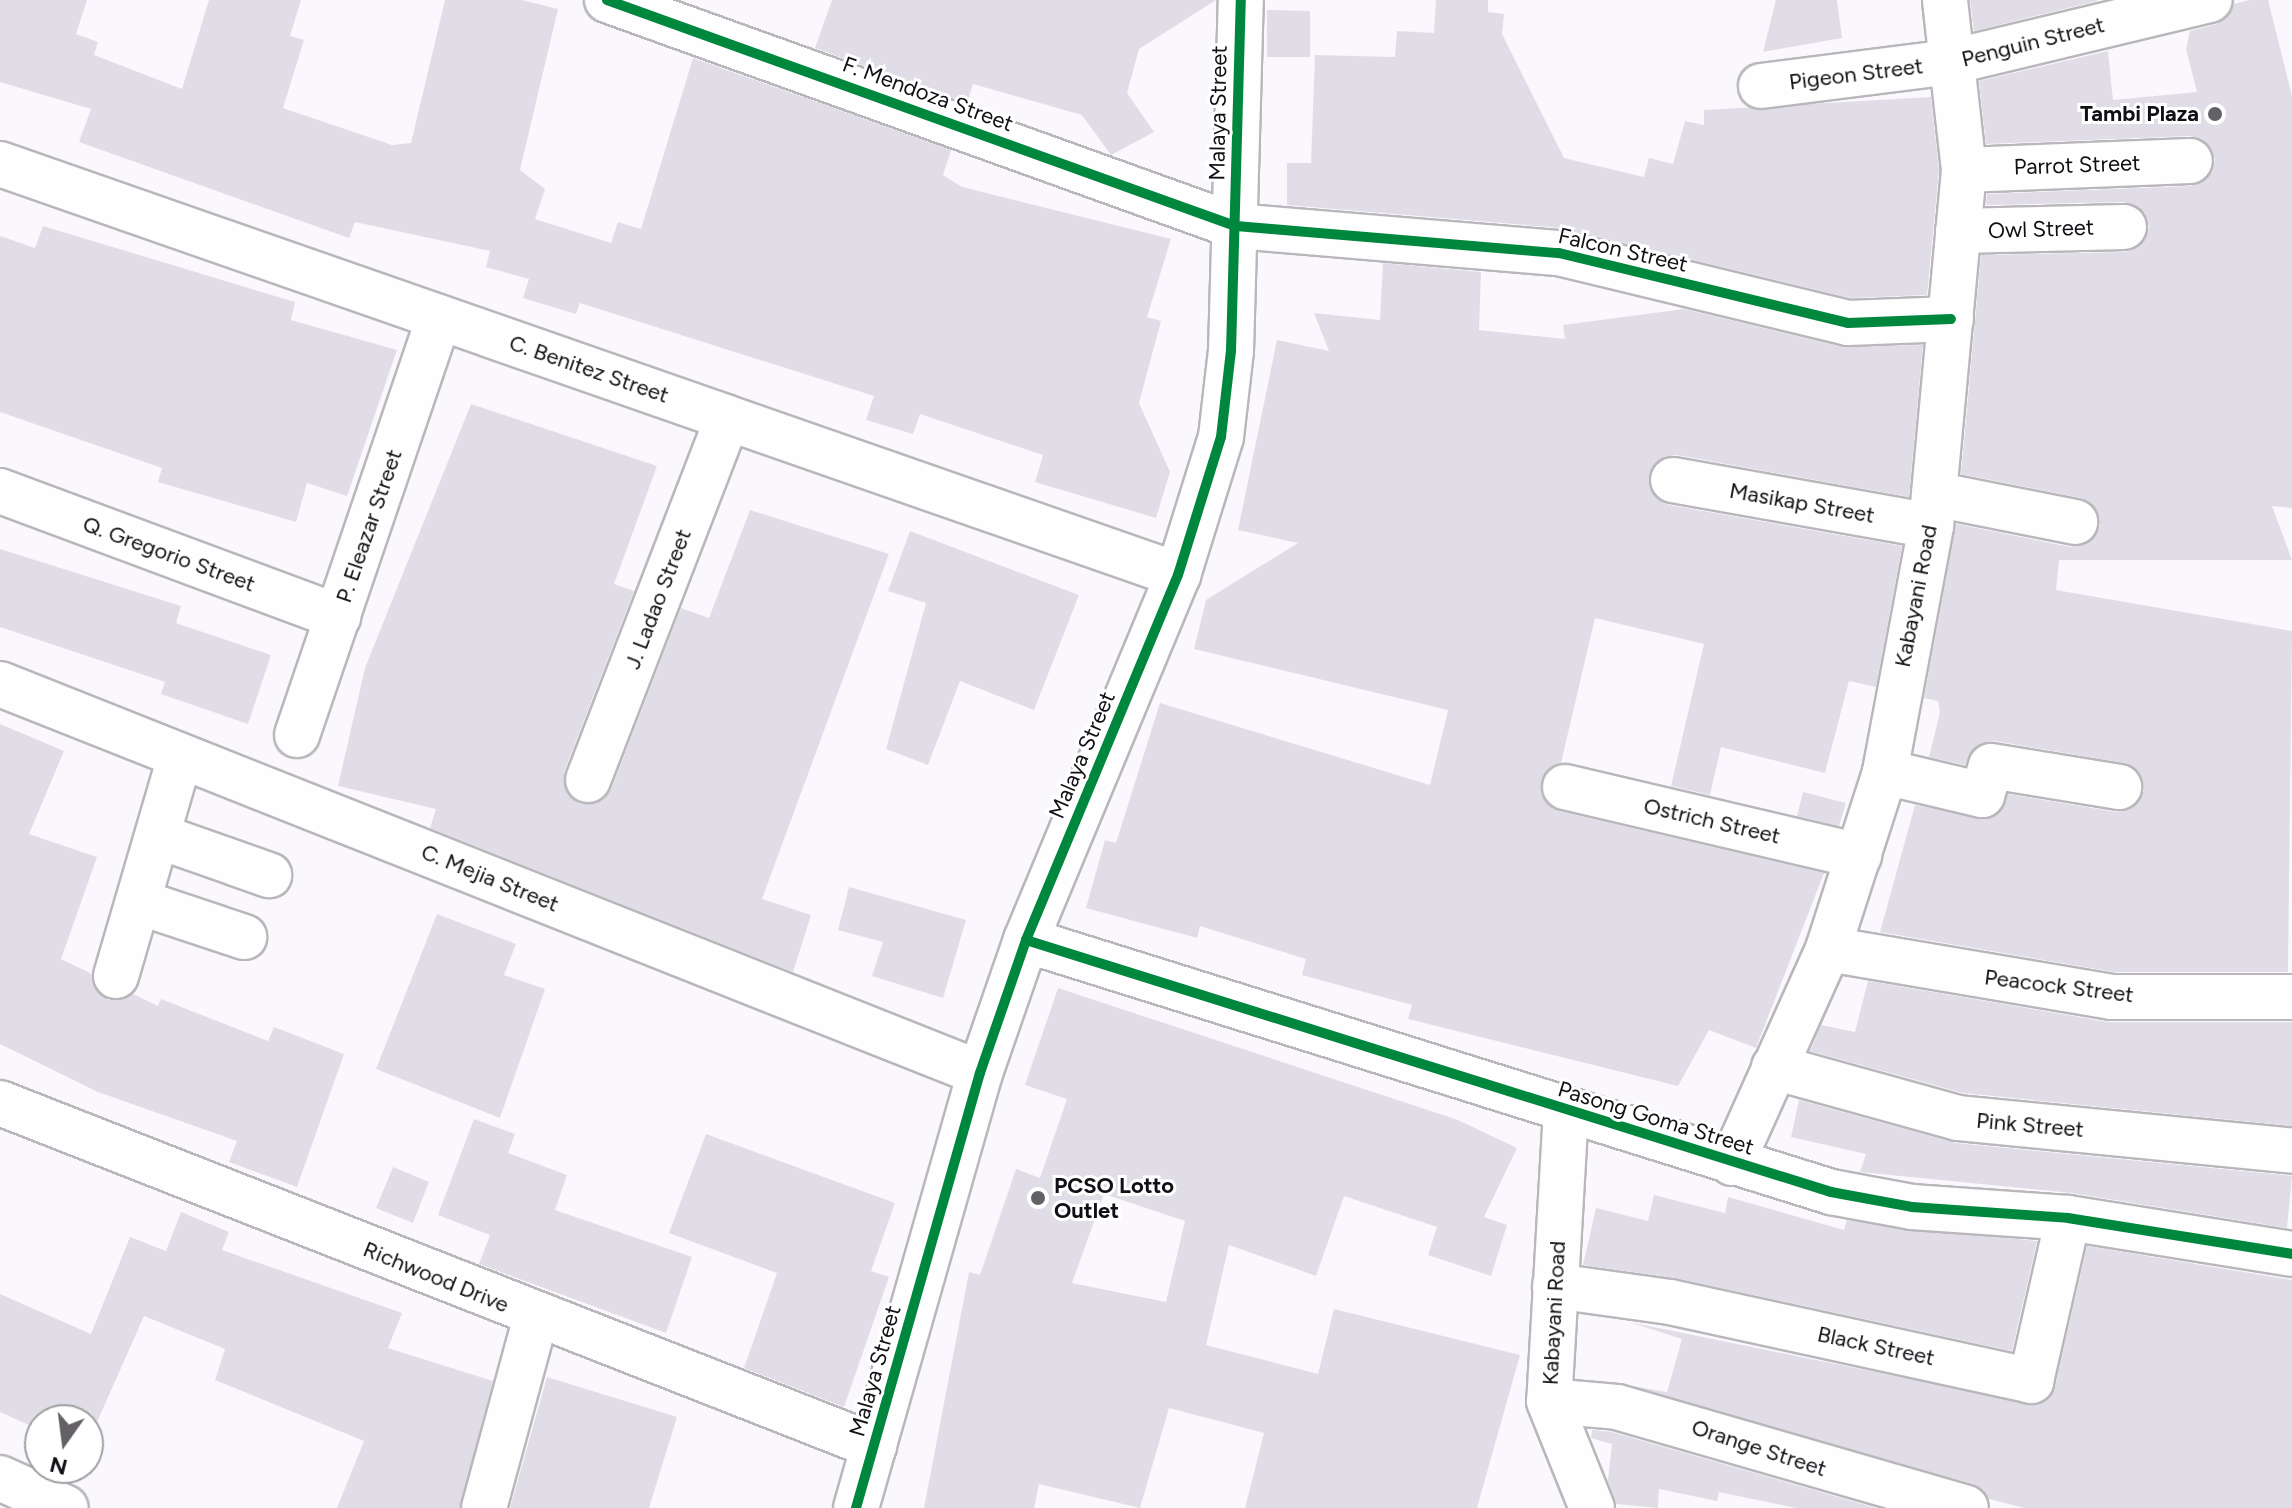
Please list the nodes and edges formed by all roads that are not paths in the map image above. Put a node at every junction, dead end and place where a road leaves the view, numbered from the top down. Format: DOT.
graph roads {
  1 [pos="607,0"];
  2 [pos="1241,0"];
  3 [pos="1945,0"];
  4 [pos="2210,0"];
  5 [pos="1951,62"];
  6 [pos="1761,86"];
  7 [pos="2190,161"];
  8 [pos="0,164"];
  9 [pos="1964,170"];
  10 [pos="1235,226"];
  11 [pos="2124,227"];
  12 [pos="1958,231"];
  13 [pos="439,317"];
  14 [pos="1951,319"];
  15 [pos="728,418"];
  16 [pos="1673,480"];
  17 [pos="0,491"];
  18 [pos="1932,510"];
  19 [pos="2075,522"];
  20 [pos="1178,575"];
  21 [pos="338,617"];
  22 [pos="0,684"];
  23 [pos="297,735"];
  24 [pos="180,757"];
  25 [pos="1885,772"];
  26 [pos="588,780"];
  27 [pos="1565,787"];
  28 [pos="2119,787"];
  29 [pos="158,836"];
  30 [pos="1859,856"];
  31 [pos="269,875"];
  32 [pos="139,902"];
  33 [pos="244,937"];
  34 [pos="1026,940"];
  35 [pos="1828,949"];
  36 [pos="116,976"];
  37 [pos="2292,997"];
  38 [pos="1774,1067"];
  39 [pos="980,1073"];
  40 [pos="1566,1110"];
  41 [pos="9,1116"];
  42 [pos="2292,1151"];
  43 [pos="1732,1163"];
  44 [pos="2068,1218"];
  45 [pos="2292,1254"];
  46 [pos="1555,1286"];
  47 [pos="536,1317"];
  48 [pos="1549,1401"];
  49 [pos="874,1446"];
  50 [pos="0,1478"];
  51 [pos="66,1508"];
  52 [pos="484,1508"];
  53 [pos="856,1508"];
  54 [pos="1592,1508"];
  55 [pos="1966,1508"];
  1 -- 10 [label="street, F. Mendoza Street"];
  2 -- 10 [label="street, Malaya Street"];
  3 -- 5 [label="street, Kabayani Road"];
  4 -- 5 [label="street, Penguin Street"];
  5 -- 6 [label="street, Pigeon Street"];
  5 -- 9 [label="street, Kabayani Road"];
  7 -- 9 [label="street, Parrot Street"];
  8 -- 13 [label="street, C. Benitez Street"];
  9 -- 12 [label="street, Kabayani Road"];
  10 -- 14 [label="street, Falcon Street"];
  10 -- 20 [label="street, Malaya Street"];
  11 -- 12 [label="street, Owl Street"];
  12 -- 14 [label="street, Kabayani Road"];
  13 -- 15 [label="street, C. Benitez Street"];
  13 -- 21 [label="street, P. Eleazar Street"];
  14 -- 18 [label="street, Kabayani Road"];
  15 -- 20 [label="street, C. Benitez Street"];
  15 -- 26 [label="street, J. Ladao Street"];
  16 -- 18 [label="street, Masikap Street"];
  17 -- 21 [label="street, Q. Gregorio Street"];
  18 -- 19 [label="street, Masikap Street"];
  18 -- 25 [label="street, Kabayani Road"];
  20 -- 34 [label="street, Malaya Street"];
  21 -- 23 [label="street, P. Eleazar Street"];
  22 -- 24 [label="street, C. Mejia Street"];
  24 -- 29 [label="street"];
  24 -- 39 [label="street, C. Mejia Street"];
  25 -- 28 [label="street"];
  25 -- 30 [label="street, Kabayani Road"];
  27 -- 30 [label="street, Ostrich Street"];
  29 -- 31 [label="street"];
  29 -- 32 [label="street"];
  30 -- 35 [label="street, Kabayani Road"];
  32 -- 33 [label="street"];
  32 -- 36 [label="street"];
  34 -- 39 [label="street, Malaya Street"];
  34 -- 40 [label="street, Pasong Goma Street"];
  35 -- 37 [label="street, Peacock Street"];
  35 -- 38 [label="street, Kabayani Road"];
  38 -- 42 [label="street, Pink Street"];
  38 -- 43 [label="street, Kabayani Road"];
  39 -- 49 [label="street, Malaya Street"];
  40 -- 43 [label="street, Pasong Goma Street"];
  40 -- 46 [label="street, Kabayani Road"];
  41 -- 47 [label="street, Richwood Drive"];
  43 -- 44 [label="street, Pasong Goma Street"];
  44 -- 45 [label="street, Pasong Goma Street"];
  44 -- 46 [label="street, Black Street"];
  46 -- 48 [label="street, Kabayani Road"];
  47 -- 49 [label="street, Richwood Drive"];
  47 -- 52 [label="street"];
  48 -- 54 [label="street, Kabayani Road"];
  48 -- 55 [label="street, Orange Street"];
  49 -- 53 [label="street, Malaya Street"];
  50 -- 51 [label="street"];
}
